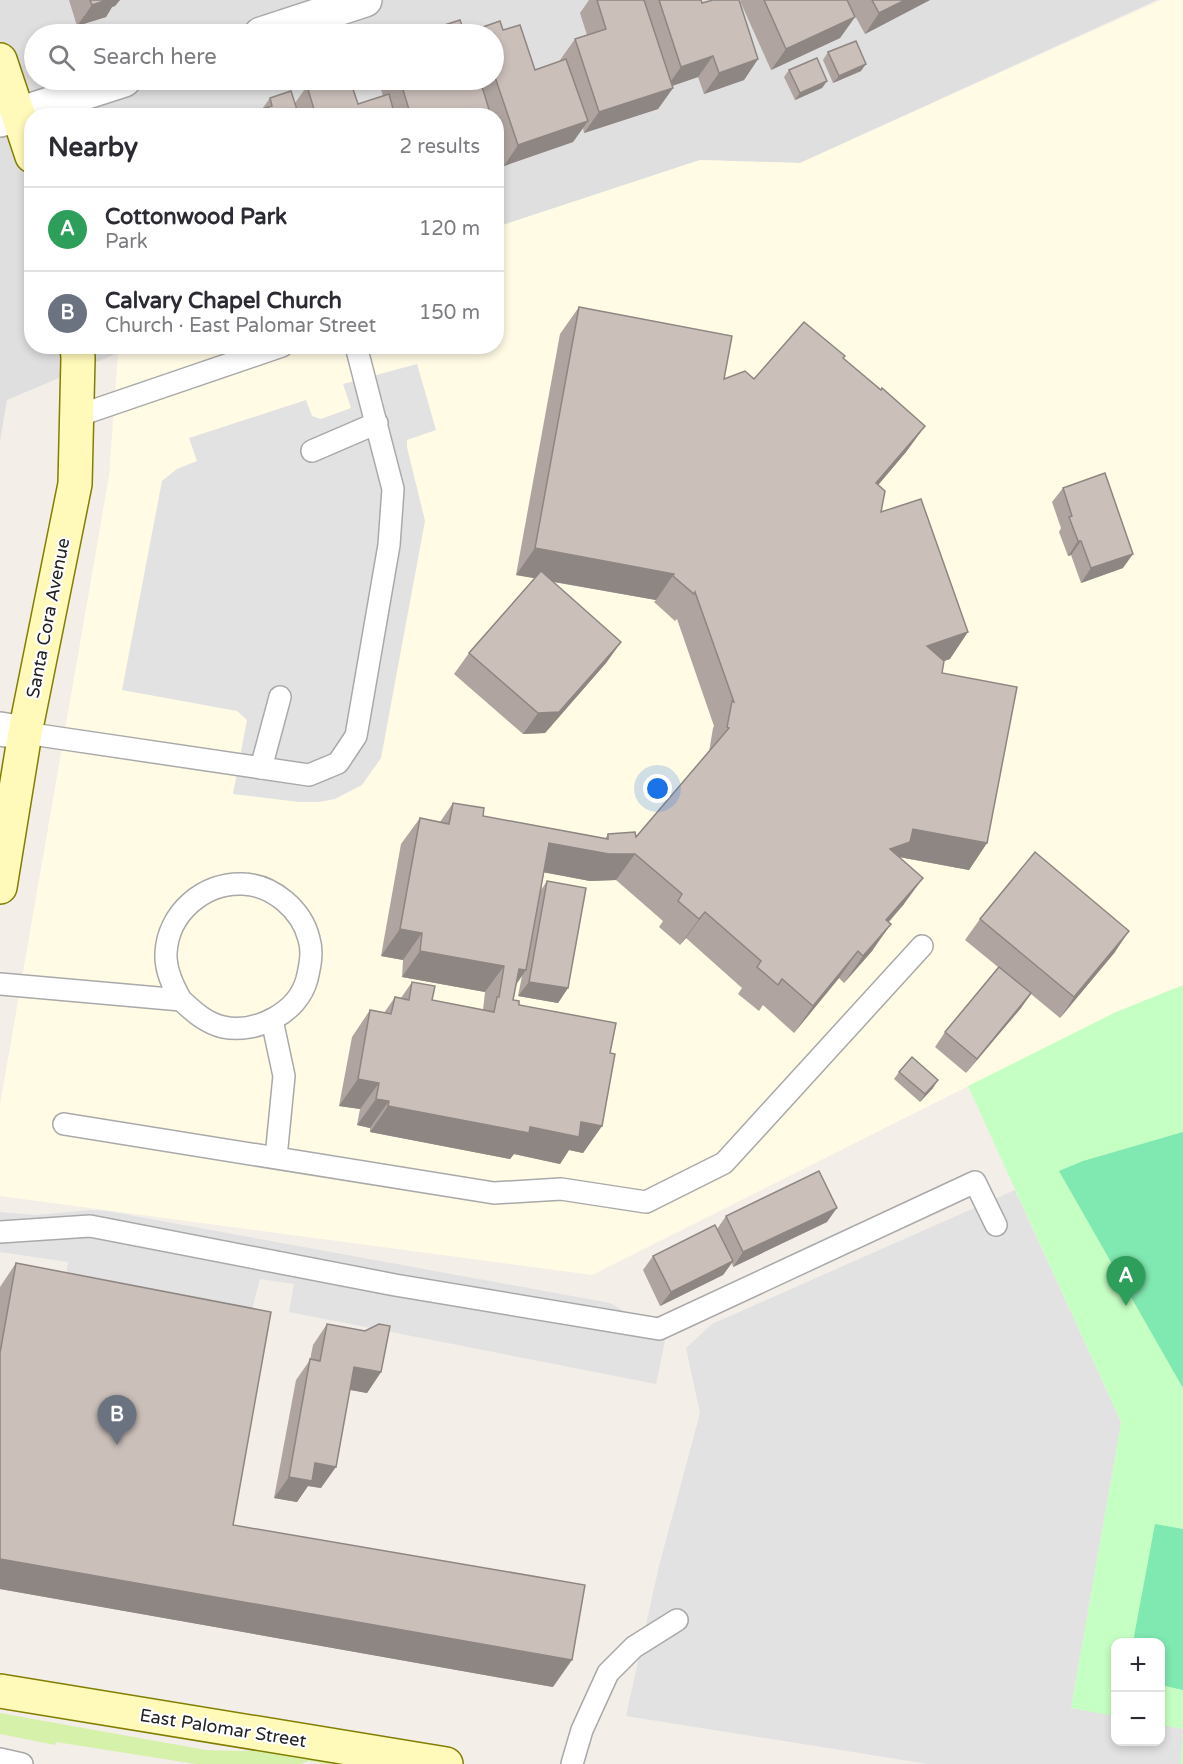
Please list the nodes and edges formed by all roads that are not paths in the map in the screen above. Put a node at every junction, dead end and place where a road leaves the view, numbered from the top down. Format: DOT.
graph roads {
  1 [pos="365,0"];
  2 [pos="292,24"];
  3 [pos="0,60"];
  4 [pos="93,90"];
  5 [pos="37,108"];
  6 [pos="24,112"];
  7 [pos="9,117"];
  8 [pos="24,142"];
  9 [pos="78,354"];
  10 [pos="259,354"];
  11 [pos="358,354"];
  12 [pos="77,416"];
  13 [pos="377,423"];
  14 [pos="312,451"];
  15 [pos="280,697"];
  16 [pos="12,731"];
  17 [pos="261,768"];
  18 [pos="0,887"];
  19 [pos="922,946"];
  20 [pos="0,984"];
  21 [pos="181,1000"];
  22 [pos="272,1020"];
  23 [pos="64,1124"];
  24 [pos="276,1157"];
  25 [pos="996,1225"];
  26 [pos="0,1232"];
  27 [pos="677,1620"];
  28 [pos="0,1691"];
  29 [pos="0,1759"];
  30 [pos="22,1764"];
  31 [pos="446,1764"];
  32 [pos="572,1764"];
  1 -- 2 [label="street"];
  3 -- 7 [label="street"];
  4 -- 5 [label="street"];
  6 -- 7 [label="street"];
  7 -- 8 [label="street"];
  9 -- 12 [label="street, Santa Cora Avenue"];
  10 -- 12 [label="lane"];
  11 -- 13 [label="lane"];
  12 -- 16 [label="street, Santa Cora Avenue"];
  13 -- 14 [label="lane"];
  13 -- 17 [label="lane"];
  15 -- 17 [label="lane"];
  16 -- 17 [label="lane"];
  16 -- 18 [label="street, Santa Cora Avenue"];
  19 -- 24 [label="lane"];
  20 -- 21 [label="lane"];
  21 -- 22 [label="lane"];
  21 -- 22 [label="lane"];
  22 -- 24 [label="lane"];
  23 -- 24 [label="lane"];
  25 -- 26 [label="lane"];
  27 -- 32 [label="lane"];
  28 -- 31 [label="street, East Palomar Street"];
  29 -- 30 [label="lane"];
}
